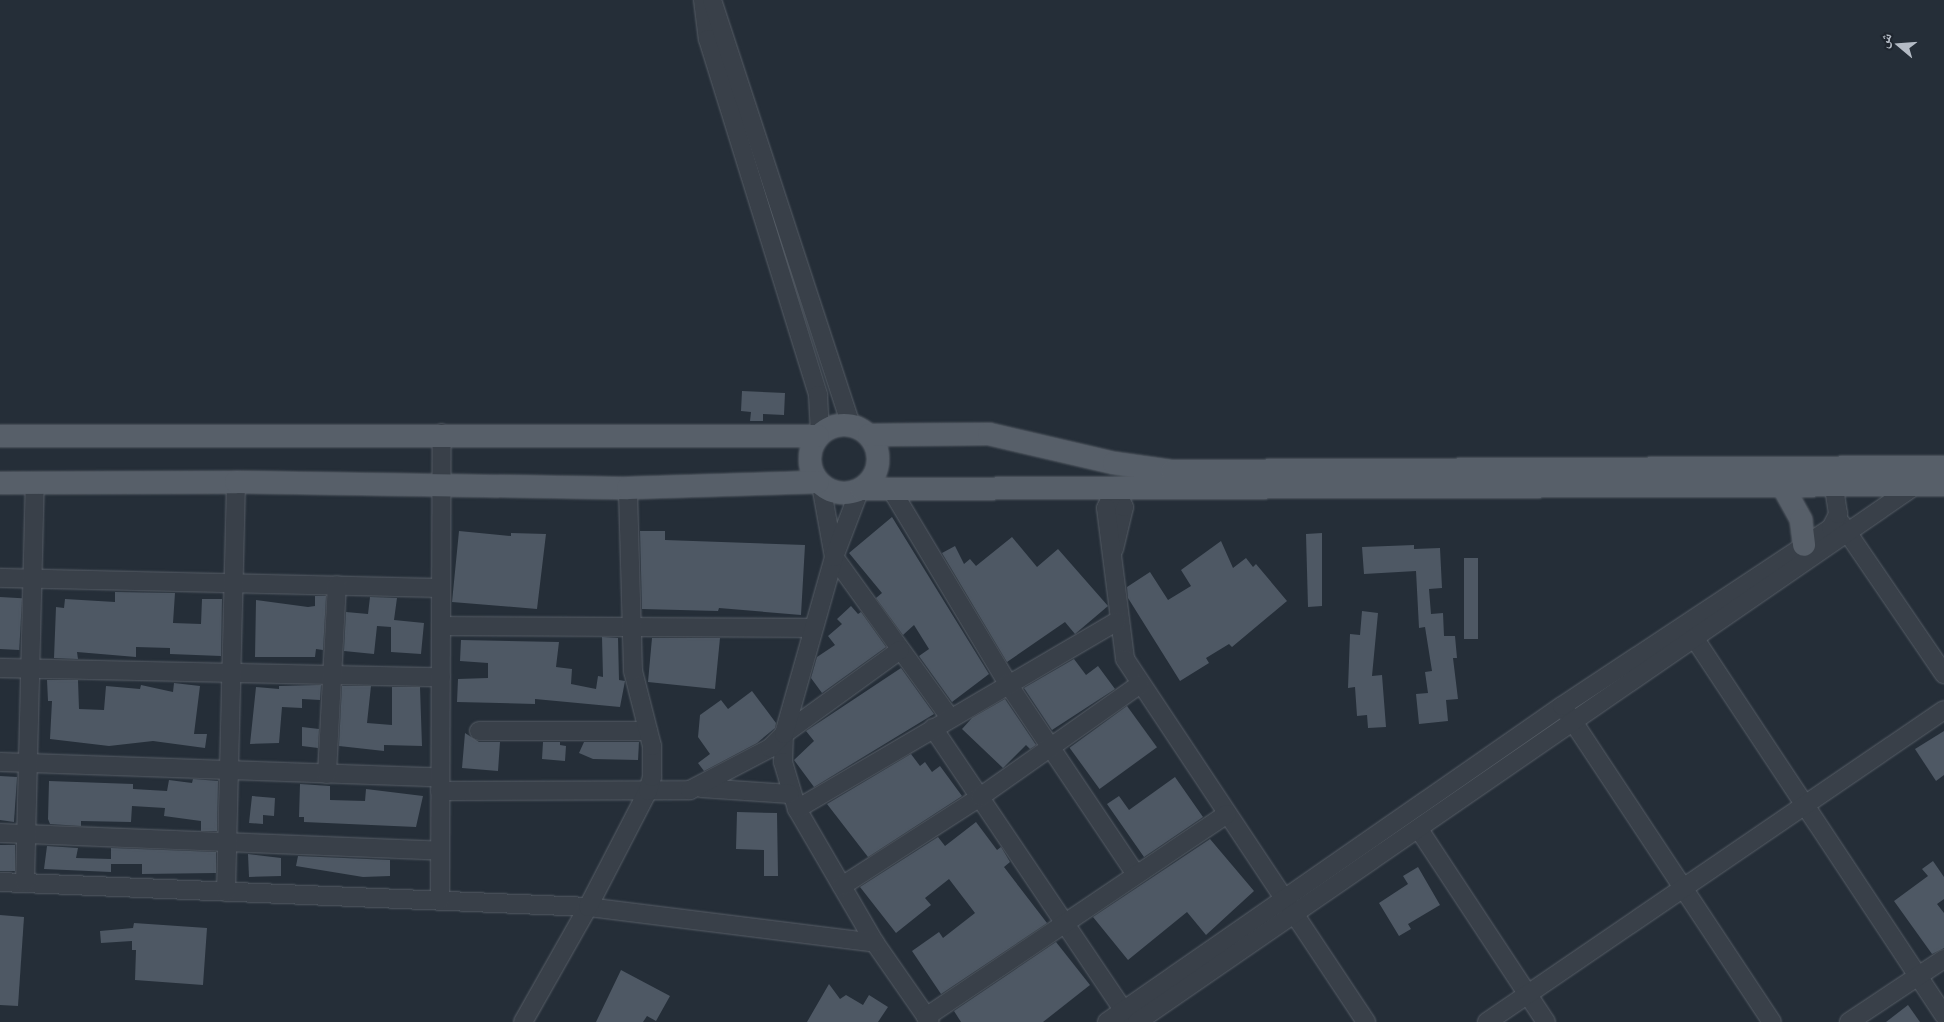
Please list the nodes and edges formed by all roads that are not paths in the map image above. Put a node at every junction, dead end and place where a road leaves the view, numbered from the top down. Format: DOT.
graph roads {
  1 [pos="702,0"];
  2 [pos="712,0"];
  3 [pos="860,430"];
  4 [pos="442,434"];
  5 [pos="819,435"];
  6 [pos="0,436"];
  7 [pos="1114,463"];
  8 [pos="1944,467"];
  9 [pos="1832,477"];
  10 [pos="236,482"];
  11 [pos="0,483"];
  12 [pos="35,483"];
  13 [pos="820,483"];
  14 [pos="443,485"];
  15 [pos="1916,485"];
  16 [pos="1944,485"];
  17 [pos="1783,487"];
  18 [pos="628,488"];
  19 [pos="860,489"];
  20 [pos="891,489"];
  21 [pos="1115,489"];
  22 [pos="1843,525"];
  23 [pos="1804,545"];
  24 [pos="834,557"];
  25 [pos="33,577"];
  26 [pos="0,578"];
  27 [pos="234,581"];
  28 [pos="337,585"];
  29 [pos="441,588"];
  30 [pos="1117,621"];
  31 [pos="441,626"];
  32 [pos="814,628"];
  33 [pos="631,629"];
  34 [pos="1690,632"];
  35 [pos="900,650"];
  36 [pos="0,668"];
  37 [pos="30,668"];
  38 [pos="232,673"];
  39 [pos="1944,674"];
  40 [pos="334,675"];
  41 [pos="441,677"];
  42 [pos="1008,684"];
  43 [pos="1140,684"];
  44 [pos="1562,706"];
  45 [pos="1944,710"];
  46 [pos="950,718"];
  47 [pos="1574,723"];
  48 [pos="933,728"];
  49 [pos="479,731"];
  50 [pos="648,731"];
  51 [pos="784,734"];
  52 [pos="1050,748"];
  53 [pos="0,762"];
  54 [pos="28,763"];
  55 [pos="229,770"];
  56 [pos="327,774"];
  57 [pos="440,784"];
  58 [pos="701,788"];
  59 [pos="648,791"];
  60 [pos="980,797"];
  61 [pos="794,801"];
  62 [pos="1805,806"];
  63 [pos="1227,814"];
  64 [pos="1420,831"];
  65 [pos="0,833"];
  66 [pos="26,834"];
  67 [pos="228,842"];
  68 [pos="440,851"];
  69 [pos="1135,873"];
  70 [pos="0,882"];
  71 [pos="25,883"];
  72 [pos="842,886"];
  73 [pos="1687,888"];
  74 [pos="226,892"];
  75 [pos="1285,899"];
  76 [pos="440,900"];
  77 [pos="588,907"];
  78 [pos="1296,914"];
  79 [pos="1064,921"];
  80 [pos="874,943"];
  81 [pos="1944,959"];
  82 [pos="1918,977"];
  83 [pos="1528,994"];
  84 [pos="1944,1015"];
  85 [pos="1128,1016"];
  86 [pos="928,1019"];
  87 [pos="523,1022"];
  88 [pos="1107,1022"];
  89 [pos="1138,1022"];
  90 [pos="1366,1022"];
  91 [pos="1488,1022"];
  92 [pos="1546,1022"];
  93 [pos="1772,1022"];
  94 [pos="1848,1022"];
  1 -- 5 [label="street"];
  2 -- 3 [label="street"];
  3 -- 5 [label="main road"];
  3 -- 7 [label="main road"];
  3 -- 19 [label="main road"];
  4 -- 5 [label="main road"];
  4 -- 6 [label="main road"];
  4 -- 14 [label="street"];
  5 -- 13 [label="main road"];
  7 -- 9 [label="main road"];
  7 -- 21 [label="main road"];
  8 -- 9 [label="main road"];
  9 -- 15 [label="main road"];
  9 -- 17 [label="main road"];
  9 -- 22 [label="street"];
  10 -- 12 [label="main road"];
  10 -- 14 [label="main road"];
  10 -- 27 [label="street"];
  11 -- 12 [label="main road"];
  12 -- 25 [label="street"];
  13 -- 18 [label="main road"];
  13 -- 19 [label="main road"];
  13 -- 24 [label="street"];
  14 -- 18 [label="main road"];
  14 -- 29 [label="street"];
  15 -- 16 [label="main road"];
  15 -- 22 [label="street"];
  17 -- 21 [label="main road"];
  17 -- 23 [label="main road"];
  18 -- 33 [label="street"];
  19 -- 20 [label="main road"];
  19 -- 24 [label="street"];
  20 -- 21 [label="main road"];
  20 -- 42 [label="street"];
  21 -- 30 [label="street"];
  22 -- 23 [label="street"];
  22 -- 34 [label="street"];
  22 -- 39 [label="street"];
  23 -- 34 [label="street"];
  24 -- 32 [label="street"];
  24 -- 35 [label="street"];
  25 -- 26 [label="street"];
  25 -- 27 [label="street"];
  25 -- 37 [label="street"];
  27 -- 28 [label="street"];
  27 -- 38 [label="street"];
  28 -- 29 [label="street"];
  28 -- 40 [label="street"];
  29 -- 31 [label="street"];
  30 -- 42 [label="street"];
  30 -- 43 [label="street"];
  31 -- 33 [label="street"];
  31 -- 41 [label="street"];
  32 -- 33 [label="street"];
  32 -- 51 [label="street"];
  33 -- 50 [label="street"];
  34 -- 44 [label="street"];
  34 -- 47 [label="street"];
  34 -- 62 [label="street"];
  35 -- 46 [label="street"];
  35 -- 51 [label="street"];
  36 -- 37 [label="street"];
  37 -- 38 [label="street"];
  37 -- 54 [label="street"];
  38 -- 40 [label="street"];
  38 -- 55 [label="street"];
  40 -- 41 [label="street"];
  40 -- 56 [label="street"];
  41 -- 57 [label="street"];
  42 -- 46 [label="street"];
  42 -- 52 [label="street"];
  43 -- 52 [label="street"];
  43 -- 63 [label="street"];
  44 -- 47 [label="street"];
  44 -- 75 [label="street"];
  45 -- 62 [label="street"];
  46 -- 48 [label="street"];
  47 -- 64 [label="street"];
  47 -- 73 [label="street"];
  48 -- 60 [label="street"];
  48 -- 61 [label="street"];
  49 -- 50 [label="street"];
  50 -- 59 [label="street"];
  51 -- 58 [label="street"];
  51 -- 61 [label="street"];
  52 -- 60 [label="street"];
  52 -- 69 [label="street"];
  53 -- 54 [label="street"];
  54 -- 55 [label="street"];
  54 -- 66 [label="street"];
  55 -- 56 [label="street"];
  55 -- 67 [label="street"];
  56 -- 57 [label="street"];
  57 -- 59 [label="street"];
  57 -- 68 [label="street"];
  58 -- 59 [label="street"];
  58 -- 61 [label="street"];
  59 -- 77 [label="street"];
  60 -- 72 [label="street"];
  60 -- 79 [label="street"];
  61 -- 72 [label="street"];
  62 -- 73 [label="street"];
  62 -- 82 [label="street"];
  63 -- 69 [label="street"];
  63 -- 75 [label="street"];
  64 -- 78 [label="street"];
  64 -- 83 [label="street"];
  65 -- 66 [label="street"];
  66 -- 67 [label="street"];
  66 -- 71 [label="street"];
  67 -- 68 [label="street"];
  67 -- 74 [label="street"];
  68 -- 76 [label="street"];
  69 -- 79 [label="street"];
  70 -- 71 [label="street"];
  71 -- 74 [label="street"];
  72 -- 80 [label="street"];
  73 -- 83 [label="street"];
  73 -- 93 [label="street"];
  74 -- 76 [label="street"];
  75 -- 78 [label="street"];
  75 -- 85 [label="street"];
  76 -- 77 [label="street"];
  77 -- 80 [label="street"];
  77 -- 87 [label="street"];
  78 -- 89 [label="street"];
  78 -- 90 [label="street"];
  79 -- 85 [label="street"];
  79 -- 86 [label="street"];
  80 -- 86 [label="street"];
  81 -- 82 [label="street"];
  82 -- 84 [label="street"];
  82 -- 94 [label="street"];
  83 -- 91 [label="street"];
  83 -- 92 [label="street"];
  85 -- 88 [label="street"];
}
